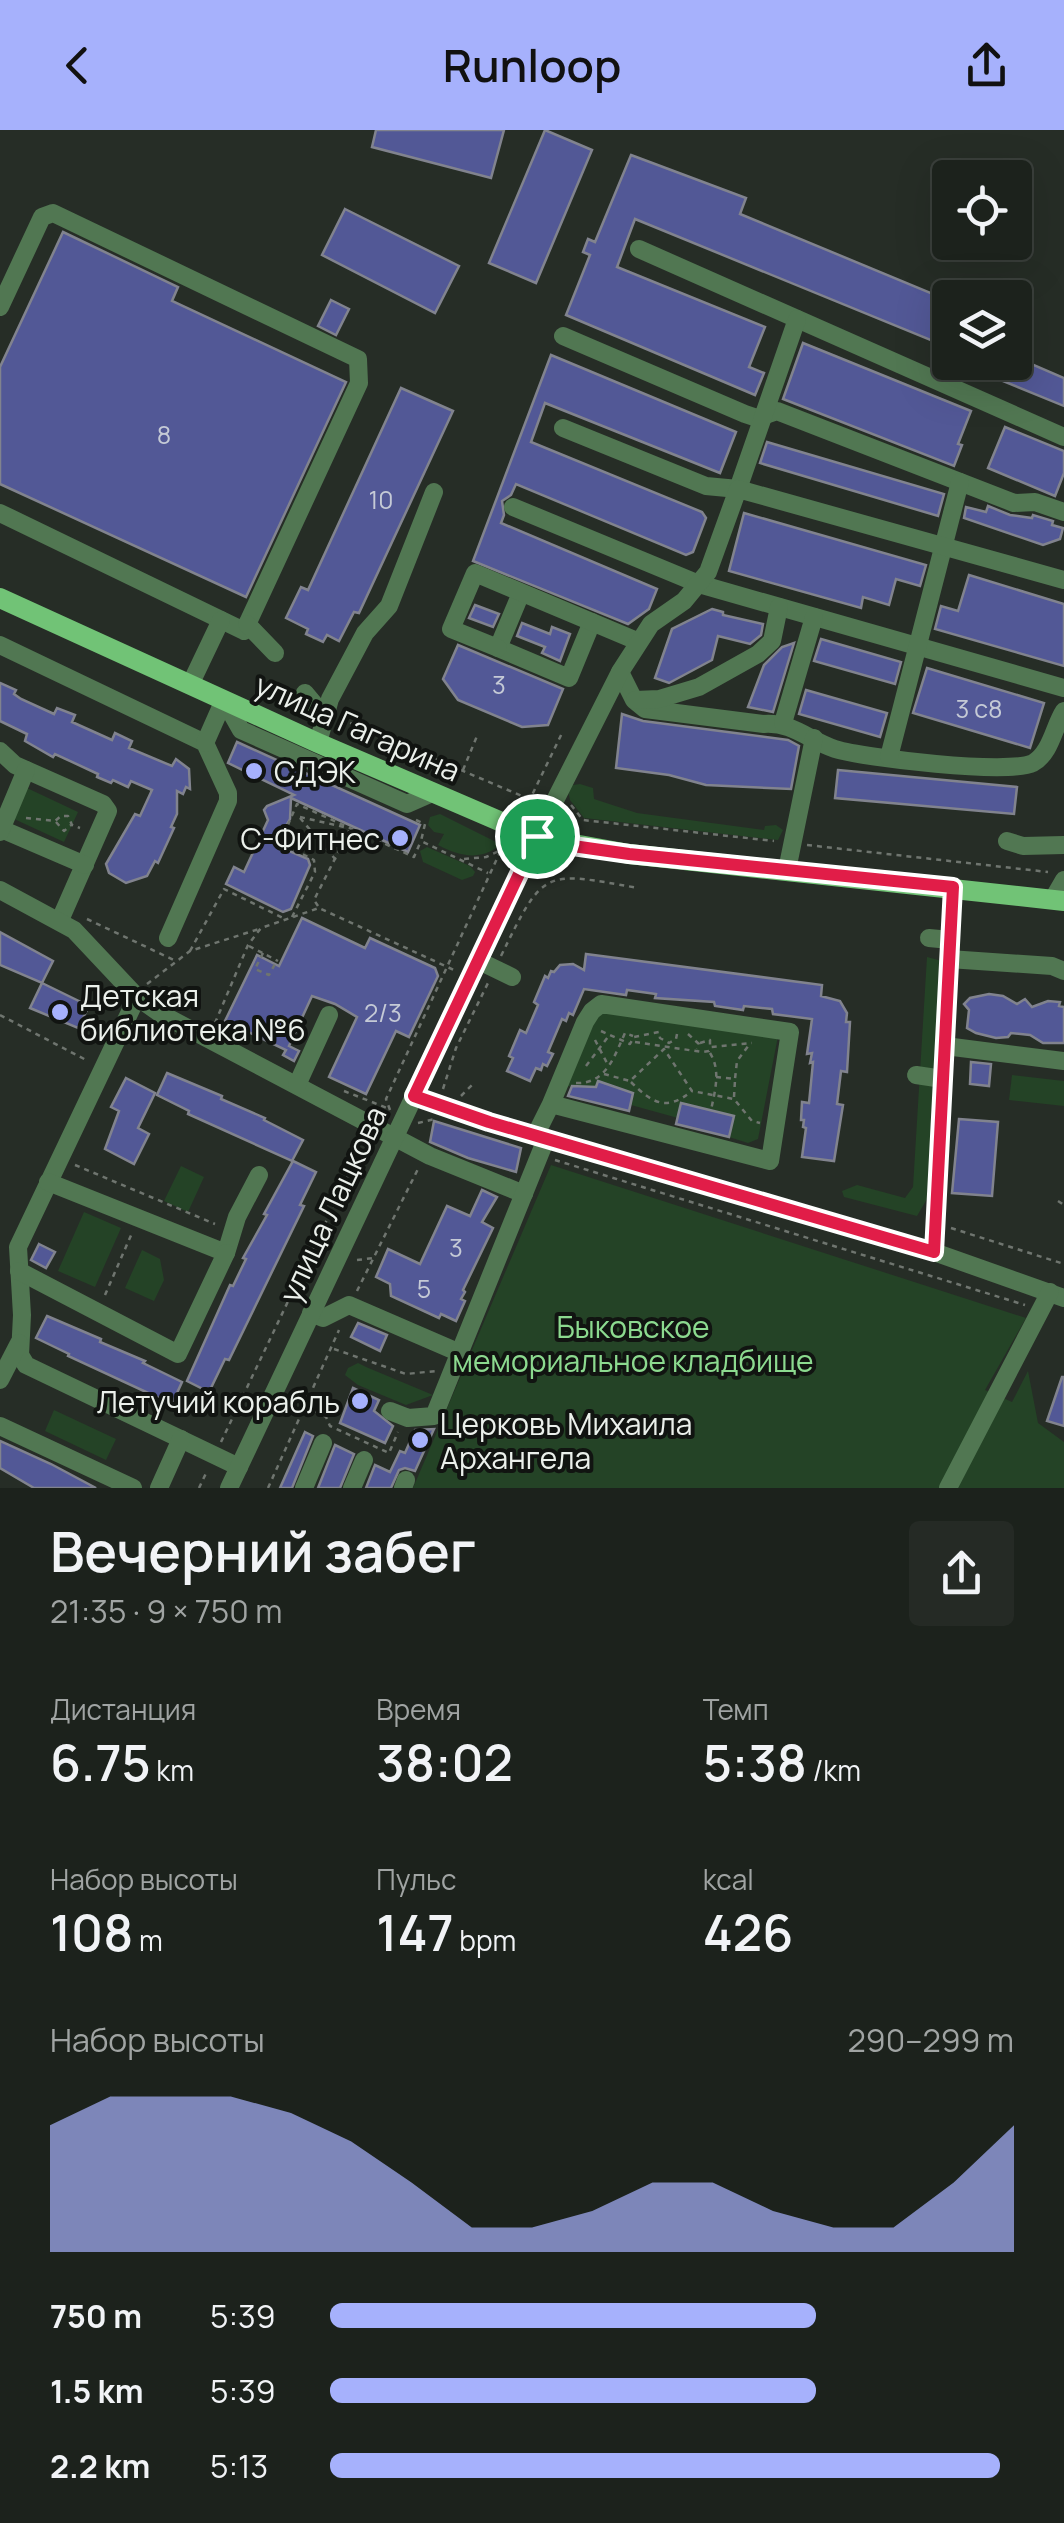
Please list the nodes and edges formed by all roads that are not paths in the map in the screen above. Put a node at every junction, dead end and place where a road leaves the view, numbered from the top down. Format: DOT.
graph roads {
  1 [pos="639,249"];
  2 [pos="0,307"];
  3 [pos="797,319"];
  4 [pos="562,336"];
  5 [pos="765,412"];
  6 [pos="563,428"];
  7 [pos="1064,437"];
  8 [pos="960,482"];
  9 [pos="738,489"];
  10 [pos="434,492"];
  11 [pos="513,506"];
  12 [pos="1064,512"];
  13 [pos="0,513"];
  14 [pos="944,546"];
  15 [pos="1064,580"];
  16 [pos="699,584"];
  17 [pos="521,593"];
  18 [pos="0,598"];
  19 [pos="779,607"];
  20 [pos="814,617"];
  21 [pos="220,620"];
  22 [pos="592,622"];
  23 [pos="247,624"];
  24 [pos="638,641"];
  25 [pos="0,645"];
  26 [pos="918,646"];
  27 [pos="498,648"];
  28 [pos="275,652"];
  29 [pos="620,672"];
  30 [pos="190,685"];
  31 [pos="1064,688"];
  32 [pos="305,693"];
  33 [pos="224,700"];
  34 [pos="634,700"];
  35 [pos="1064,710"];
  36 [pos="326,712"];
  37 [pos="783,723"];
  38 [pos="814,738"];
  39 [pos="204,743"];
  40 [pos="318,743"];
  41 [pos="0,751"];
  42 [pos="889,757"];
  43 [pos="571,769"];
  44 [pos="26,770"];
  45 [pos="590,775"];
  46 [pos="432,793"];
  47 [pos="3,825"];
  48 [pos="537,836"];
  49 [pos="1006,841"];
  50 [pos="1064,845"];
  51 [pos="86,865"];
  52 [pos="787,870"];
  53 [pos="953,887"];
  54 [pos="1057,888"];
  55 [pos="0,890"];
  56 [pos="63,914"];
  57 [pos="168,938"];
  58 [pos="928,938"];
  59 [pos="950,949"];
  60 [pos="479,961"];
  61 [pos="1064,971"];
  62 [pos="505,983"];
  63 [pos="139,993"];
  64 [pos="329,1015"];
  65 [pos="945,1046"];
  66 [pos="1064,1060"];
  67 [pos="916,1075"];
  68 [pos="943,1079"];
  69 [pos="298,1085"];
  70 [pos="414,1096"];
  71 [pos="551,1104"];
  72 [pos="394,1135"];
  73 [pos="540,1143"];
  74 [pos="258,1175"];
  75 [pos="48,1182"];
  76 [pos="524,1194"];
  77 [pos="934,1252"];
  78 [pos="226,1253"];
  79 [pos="9,1271"];
  80 [pos="1057,1295"];
  81 [pos="311,1313"];
  82 [pos="19,1342"];
  83 [pos="457,1361"];
  84 [pos="0,1380"];
  85 [pos="397,1414"];
  86 [pos="0,1426"];
  87 [pos="181,1439"];
  88 [pos="324,1443"];
  89 [pos="364,1460"];
  90 [pos="239,1467"];
  91 [pos="133,1488"];
  92 [pos="159,1488"];
  93 [pos="229,1488"];
  94 [pos="304,1488"];
  95 [pos="352,1488"];
  96 [pos="948,1488"];
  1 -- 3 [label="street"];
  2 -- 23 [label="street"];
  3 -- 5 [label="street"];
  3 -- 7 [label="street"];
  4 -- 5 [label="street"];
  5 -- 8 [label="street"];
  5 -- 9 [label="street"];
  6 -- 9 [label="street"];
  8 -- 12 [label="street"];
  8 -- 14 [label="street"];
  9 -- 14 [label="street"];
  9 -- 16 [label="street"];
  10 -- 36 [label="street"];
  11 -- 16 [label="street"];
  13 -- 21 [label="street"];
  14 -- 15 [label="street"];
  14 -- 26 [label="street"];
  16 -- 19 [label="street"];
  16 -- 24 [label="street, улица Лацкова"];
  17 -- 22 [label="street"];
  17 -- 27 [label="street"];
  17 -- 27 [label="street"];
  18 -- 30 [label="main road, улица Гагарина"];
  19 -- 20 [label="street"];
  19 -- 34 [label="street"];
  20 -- 26 [label="street"];
  20 -- 37 [label="street"];
  21 -- 23 [label="street"];
  21 -- 30 [label="street"];
  22 -- 24 [label="street"];
  22 -- 27 [label="street"];
  23 -- 28 [label="street"];
  24 -- 29 [label="street, улица Лацкова"];
  25 -- 39 [label="street"];
  26 -- 31 [label="street"];
  26 -- 42 [label="street"];
  29 -- 34 [label="street"];
  29 -- 43 [label="street, улица Лацкова"];
  30 -- 33 [label="main road, улица Гагарина"];
  32 -- 36 [label="street"];
  33 -- 39 [label="street"];
  33 -- 40 [label="main road, улица Гагарина"];
  33 -- 46 [label="street"];
  34 -- 37 [label="street"];
  35 -- 42 [label="street"];
  36 -- 40 [label="street"];
  37 -- 38 [label="street"];
  38 -- 42 [label="street"];
  38 -- 52 [label="street"];
  39 -- 57 [label="street"];
  40 -- 46 [label="main road, улица Гагарина"];
  41 -- 44 [label="street"];
  43 -- 45 [label="street"];
  43 -- 48 [label="street, улица Лацкова"];
  44 -- 47 [label="street"];
  44 -- 51 [label="street"];
  46 -- 48 [label="main road, улица Гагарина"];
  47 -- 51 [label="street"];
  48 -- 52 [label="main road, улица Гагарина"];
  48 -- 60 [label="street, улица Лацкова"];
  49 -- 50 [label="street"];
  51 -- 56 [label="street"];
  52 -- 53 [label="main road, улица Гагарина"];
  53 -- 54 [label="main road, улица Гагарина"];
  53 -- 59 [label="street"];
  55 -- 56 [label="street"];
  56 -- 63 [label="street"];
  58 -- 59 [label="street"];
  59 -- 61 [label="street"];
  59 -- 65 [label="street"];
  60 -- 62 [label="street"];
  60 -- 70 [label="street, улица Лацкова"];
  63 -- 69 [label="street"];
  63 -- 75 [label="street"];
  64 -- 69 [label="street"];
  65 -- 66 [label="street"];
  65 -- 68 [label="street"];
  67 -- 68 [label="street"];
  68 -- 77 [label="street"];
  69 -- 72 [label="street"];
  70 -- 72 [label="street, улица Лацкова"];
  70 -- 73 [label="street"];
  71 -- 71 [label="street"];
  71 -- 73 [label="street"];
  72 -- 76 [label="street"];
  72 -- 81 [label="street, улица Лацкова"];
  73 -- 76 [label="street"];
  73 -- 77 [label="street"];
  74 -- 78 [label="street"];
  75 -- 78 [label="street"];
  75 -- 79 [label="street"];
  76 -- 83 [label="street"];
  77 -- 80 [label="street"];
  78 -- 79 [label="street"];
  79 -- 82 [label="street"];
  80 -- 96 [label="street"];
  81 -- 83 [label="street"];
  81 -- 90 [label="street, улица Лацкова"];
  82 -- 84 [label="street"];
  82 -- 87 [label="street"];
  83 -- 85 [label="street"];
  86 -- 91 [label="street"];
  87 -- 90 [label="street"];
  87 -- 92 [label="street"];
  88 -- 94 [label="street"];
  89 -- 95 [label="street"];
  90 -- 93 [label="street, улица Лацкова"];
}
